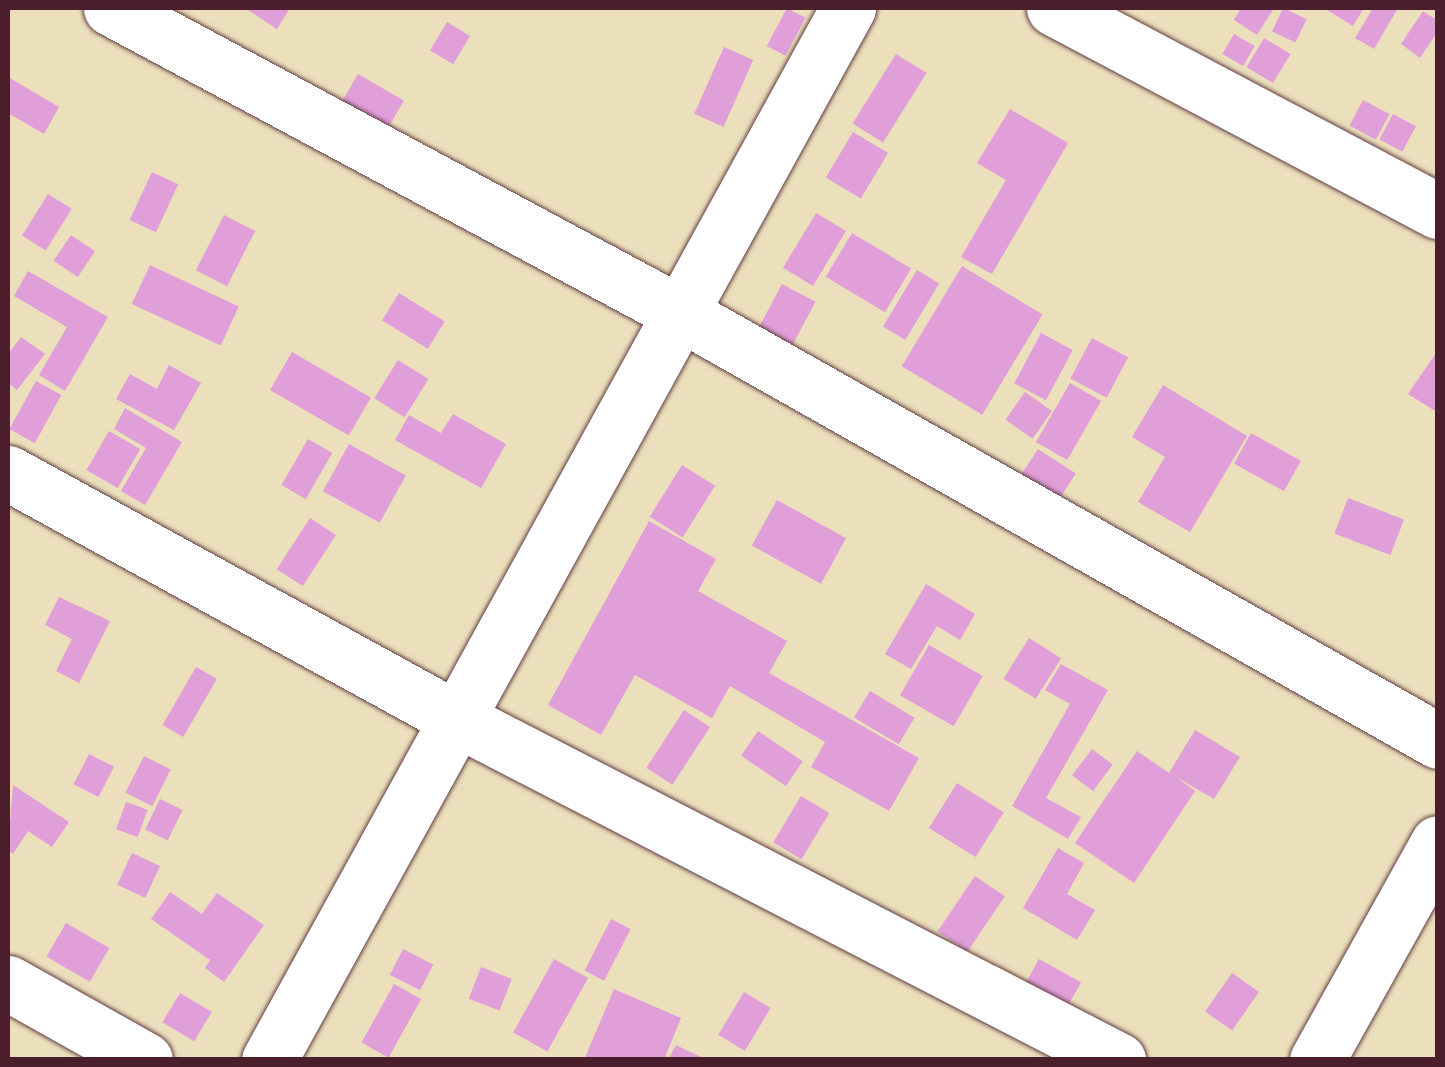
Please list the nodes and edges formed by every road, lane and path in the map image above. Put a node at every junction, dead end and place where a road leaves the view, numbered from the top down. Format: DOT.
graph roads {
  1 [pos="112,8"];
  2 [pos="848,8"];
  3 [pos="1054,8"];
  4 [pos="1438,211"];
  5 [pos="680,313"];
  6 [pos="8,474"];
  7 [pos="457,718"];
  8 [pos="1438,741"];
  9 [pos="1438,843"];
  10 [pos="8,984"];
  11 [pos="145,1060"];
  12 [pos="269,1060"];
  13 [pos="1118,1060"];
  14 [pos="1317,1060"];
  1 -- 5 [label="street"];
  2 -- 5 [label="street"];
  3 -- 4 [label="street"];
  5 -- 7 [label="street"];
  5 -- 8 [label="street"];
  6 -- 7 [label="street"];
  7 -- 12 [label="street"];
  7 -- 13 [label="street"];
  9 -- 14 [label="street"];
  10 -- 11 [label="street"];
}
